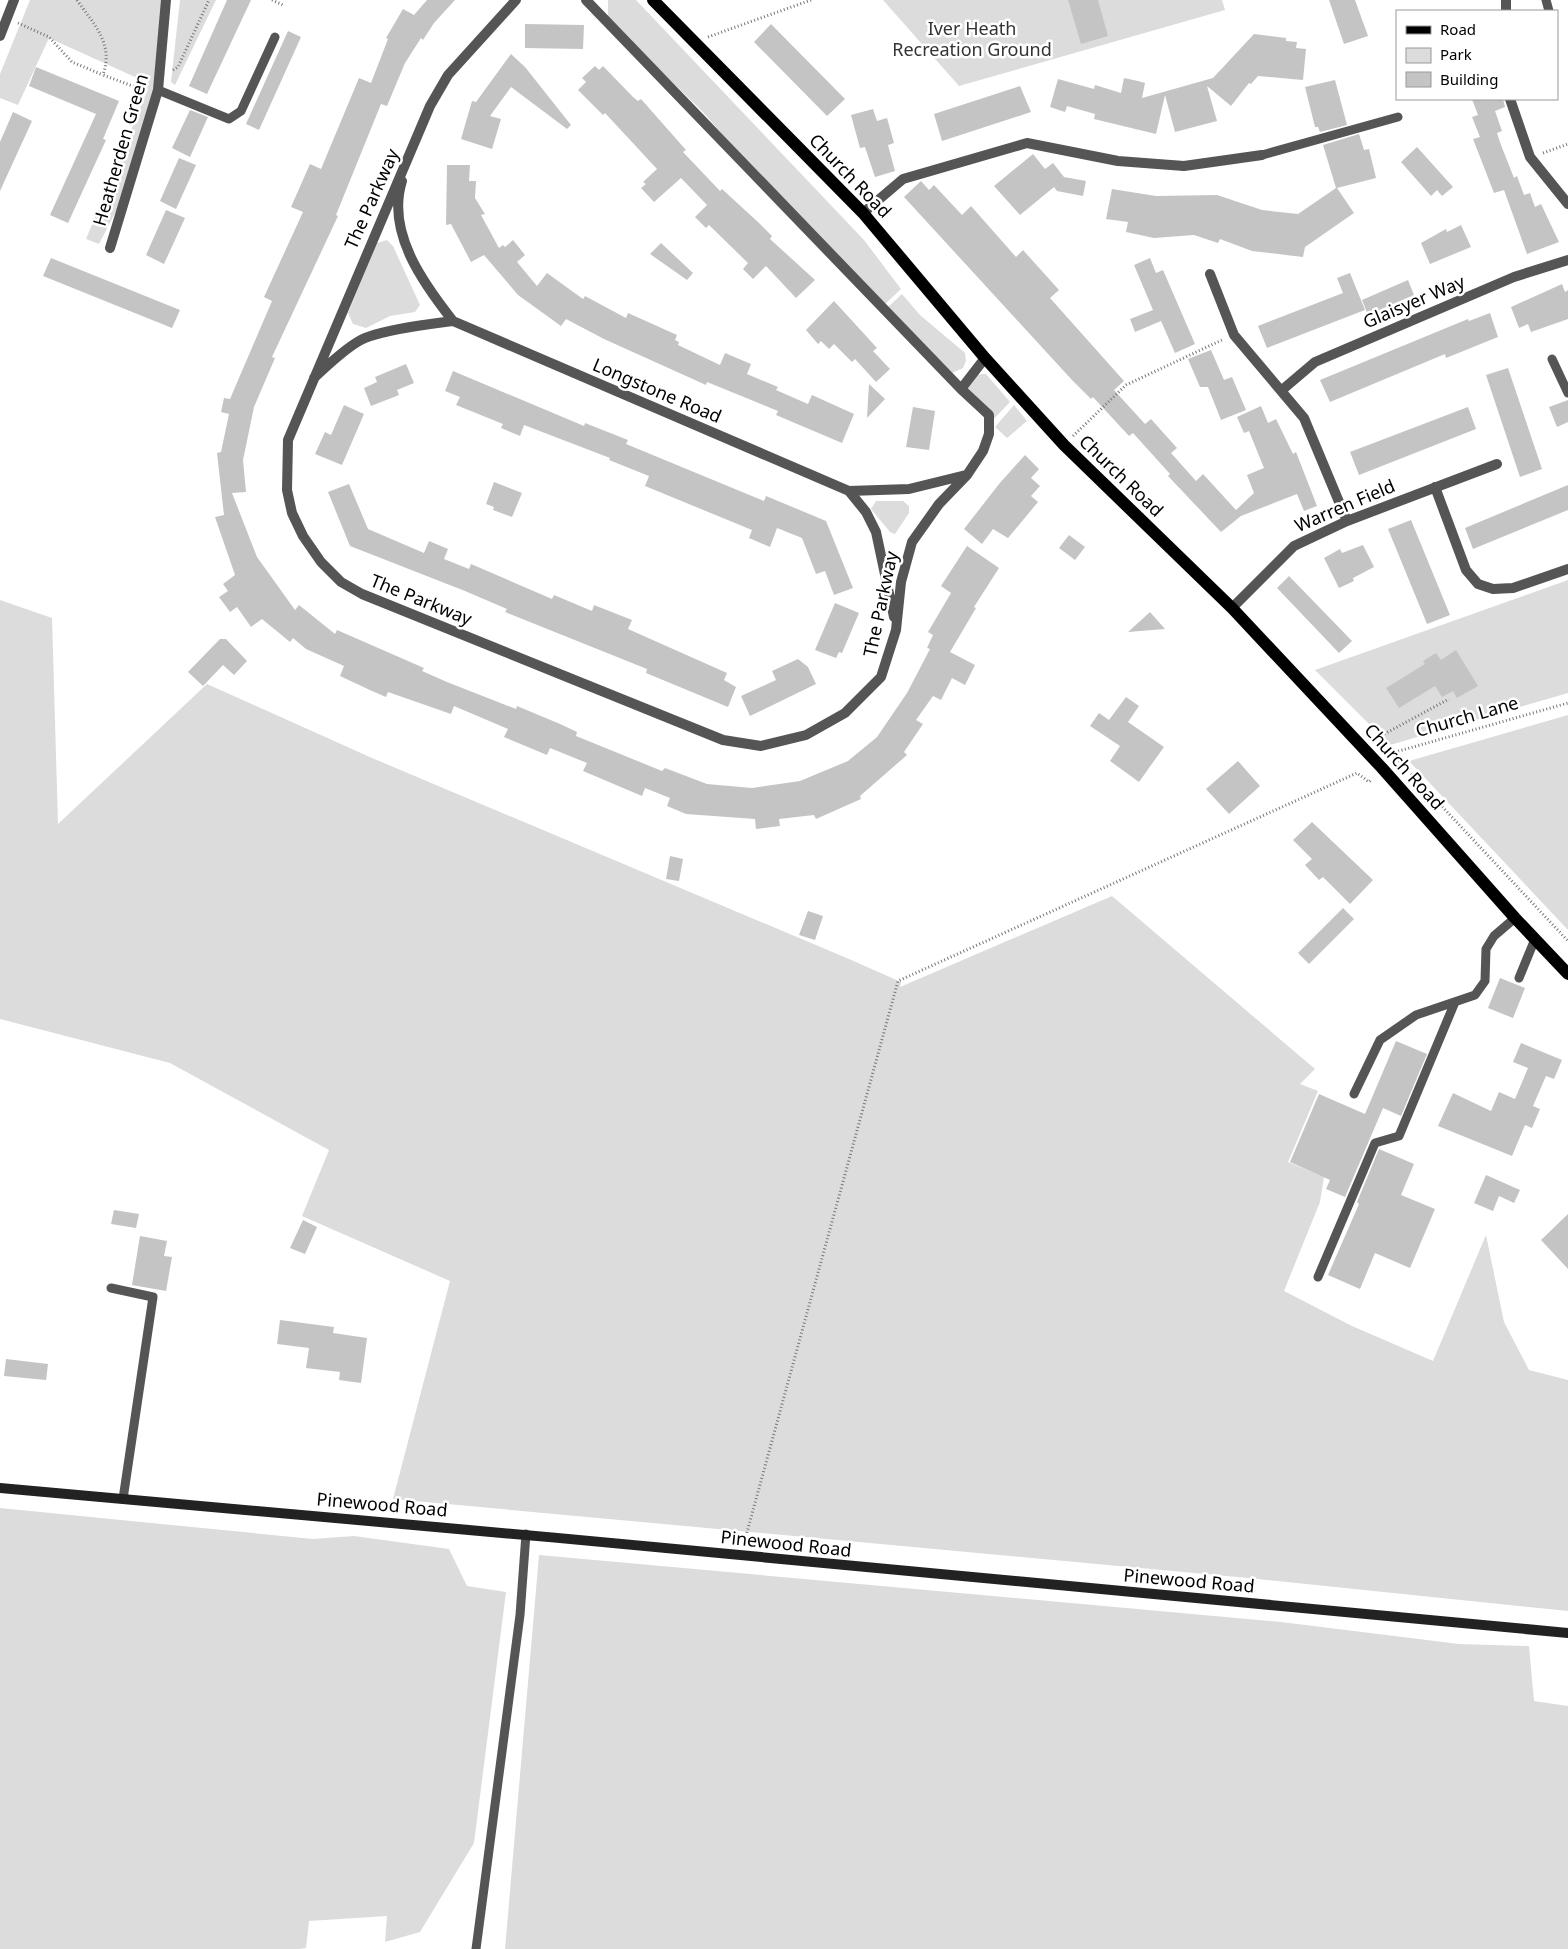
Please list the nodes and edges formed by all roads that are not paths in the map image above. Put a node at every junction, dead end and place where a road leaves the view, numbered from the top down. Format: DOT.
graph roads {
  1 [pos="14,0"];
  2 [pos="166,0"];
  3 [pos="516,0"];
  4 [pos="653,0"];
  5 [pos="593,2"];
  6 [pos="0,36"];
  7 [pos="275,37"];
  8 [pos="158,93"];
  9 [pos="1510,100"];
  10 [pos="1398,117"];
  11 [pos="410,154"];
  12 [pos="1262,155"];
  13 [pos="1568,204"];
  14 [pos="863,213"];
  15 [pos="110,248"];
  16 [pos="1568,260"];
  17 [pos="1210,274"];
  18 [pos="452,321"];
  19 [pos="984,358"];
  20 [pos="1552,359"];
  21 [pos="311,381"];
  22 [pos="961,389"];
  23 [pos="1282,390"];
  24 [pos="1568,393"];
  25 [pos="1497,464"];
  26 [pos="967,475"];
  27 [pos="1435,487"];
  28 [pos="849,491"];
  29 [pos="1346,521"];
  30 [pos="1568,569"];
  31 [pos="1232,608"];
  32 [pos="896,630"];
  33 [pos="1515,918"];
  34 [pos="1535,939"];
  35 [pos="1568,974"];
  36 [pos="1519,978"];
  37 [pos="1455,1002"];
  38 [pos="1354,1094"];
  39 [pos="1318,1277"];
  40 [pos="111,1288"];
  41 [pos="0,1488"];
  42 [pos="123,1499"];
  43 [pos="526,1534"];
  44 [pos="1568,1633"];
  45 [pos="476,1949"];
  1 -- 6 [label="street"];
  2 -- 8 [label="street, Heatherden Green"];
  3 -- 11 [label="street, The Parkway"];
  4 -- 14 [label="main road, Church Road"];
  5 -- 22 [label="street"];
  7 -- 8 [label="lane"];
  8 -- 15 [label="street, Heatherden Green"];
  9 -- 13 [label="street"];
  10 -- 12 [label="lane"];
  11 -- 18 [label="street"];
  11 -- 21 [label="street, The Parkway"];
  12 -- 14 [label="street"];
  14 -- 19 [label="main road, Church Road"];
  16 -- 23 [label="street, Glaisyer Way"];
  17 -- 23 [label="street"];
  18 -- 21 [label="street"];
  18 -- 28 [label="street, Longstone Road"];
  19 -- 22 [label="street"];
  19 -- 31 [label="main road, Church Road"];
  20 -- 24 [label="lane"];
  21 -- 32 [label="street, The Parkway"];
  22 -- 26 [label="street"];
  23 -- 29 [label="street"];
  25 -- 27 [label="street, Warren Field"];
  26 -- 28 [label="street"];
  26 -- 32 [label="street, The Parkway"];
  27 -- 29 [label="street, Warren Field"];
  27 -- 30 [label="street"];
  28 -- 32 [label="street"];
  29 -- 31 [label="street, Warren Field"];
  31 -- 33 [label="main road, Church Road"];
  33 -- 34 [label="main road, Church Road"];
  33 -- 37 [label="lane"];
  34 -- 35 [label="main road, Church Road"];
  34 -- 36 [label="lane"];
  37 -- 38 [label="lane"];
  37 -- 39 [label="lane"];
  40 -- 42 [label="lane"];
  41 -- 42 [label="street, Pinewood Road"];
  42 -- 43 [label="street, Pinewood Road"];
  43 -- 44 [label="street, Pinewood Road"];
  43 -- 45 [label="lane"];
}
